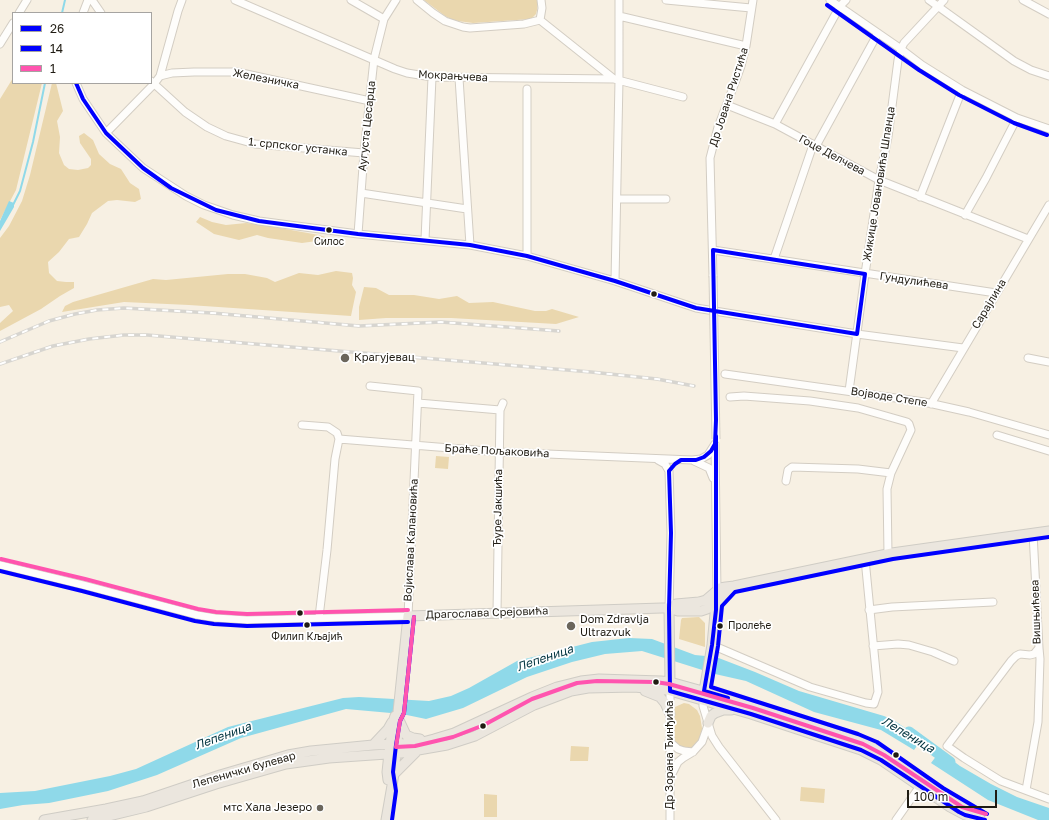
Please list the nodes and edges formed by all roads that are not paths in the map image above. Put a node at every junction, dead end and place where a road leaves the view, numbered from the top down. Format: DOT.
graph roads {
  1 [pos="27,0"];
  2 [pos="88,0"];
  3 [pos="92,0"];
  4 [pos="182,0"];
  5 [pos="235,0"];
  6 [pos="352,0"];
  7 [pos="396,0"];
  8 [pos="417,0"];
  9 [pos="541,0"];
  10 [pos="619,0"];
  11 [pos="666,0"];
  12 [pos="752,0"];
  13 [pos="830,0"];
  14 [pos="846,0"];
  15 [pos="929,0"];
  16 [pos="944,0"];
  17 [pos="1023,0"];
  18 [pos="840,6"];
  19 [pos="938,6"];
  20 [pos="751,8"];
  21 [pos="20,12"];
  22 [pos="83,12"];
  23 [pos="100,12"];
  24 [pos="1049,14"];
  25 [pos="619,16"];
  26 [pos="384,19"];
  27 [pos="540,20"];
  28 [pos="12,25"];
  29 [pos="878,33"];
  30 [pos="0,44"];
  31 [pos="746,46"];
  32 [pos="901,49"];
  33 [pos="374,59"];
  34 [pos="160,76"];
  35 [pos="1049,76"];
  36 [pos="432,77"];
  37 [pos="459,78"];
  38 [pos="616,79"];
  39 [pos="153,82"];
  40 [pos="76,84"];
  41 [pos="151,84"];
  42 [pos="527,89"];
  43 [pos="962,90"];
  44 [pos="683,97"];
  45 [pos="370,101"];
  46 [pos="726,105"];
  47 [pos="1017,118"];
  48 [pos="775,124"];
  49 [pos="1049,129"];
  50 [pos="106,133"];
  51 [pos="814,146"];
  52 [pos="364,153"];
  53 [pos="879,180"];
  54 [pos="360,193"];
  55 [pos="920,197"];
  56 [pos="617,199"];
  57 [pos="666,200"];
  58 [pos="428,204"];
  59 [pos="1049,205"];
  60 [pos="468,209"];
  61 [pos="965,215"];
  62 [pos="358,234"];
  63 [pos="1028,239"];
  64 [pos="426,240"];
  65 [pos="470,245"];
  66 [pos="713,250"];
  67 [pos="527,256"];
  68 [pos="774,259"];
  69 [pos="865,274"];
  70 [pos="615,281"];
  71 [pos="996,293"];
  72 [pos="857,334"];
  73 [pos="963,348"];
  74 [pos="1028,358"];
  75 [pos="1049,362"];
  76 [pos="725,374"];
  77 [pos="370,386"];
  78 [pos="849,391"];
  79 [pos="730,397"];
  80 [pos="418,403"];
  81 [pos="930,404"];
  82 [pos="302,425"];
  83 [pos="997,435"];
  84 [pos="1049,436"];
  85 [pos="339,439"];
  86 [pos="715,442"];
  87 [pos="416,446"];
  88 [pos="1049,451"];
  89 [pos="499,452"];
  90 [pos="656,459"];
  91 [pos="681,460"];
  92 [pos="692,460"];
  93 [pos="670,471"];
  94 [pos="891,473"];
  95 [pos="786,481"];
  96 [pos="715,485"];
  97 [pos="1049,531"];
  98 [pos="1033,533"];
  99 [pos="888,554"];
  100 [pos="865,559"];
  101 [pos="0,565"];
  102 [pos="732,587"];
  103 [pos="717,591"];
  104 [pos="993,602"];
  105 [pos="696,603"];
  106 [pos="716,603"];
  107 [pos="669,608"];
  108 [pos="706,609"];
  109 [pos="869,610"];
  110 [pos="497,613"];
  111 [pos="408,616"];
  112 [pos="319,617"];
  113 [pos="715,622"];
  114 [pos="874,646"];
  115 [pos="712,647"];
  116 [pos="1039,648"];
  117 [pos="954,661"];
  118 [pos="670,686"];
  119 [pos="634,687"];
  120 [pos="703,696"];
  121 [pos="734,710"];
  122 [pos="670,714"];
  123 [pos="397,717"];
  124 [pos="708,723"];
  125 [pos="434,739"];
  126 [pos="669,741"];
  127 [pos="393,744"];
  128 [pos="373,745"];
  129 [pos="416,752"];
  130 [pos="693,752"];
  131 [pos="392,754"];
  132 [pos="352,756"];
  133 [pos="391,773"];
  134 [pos="670,778"];
  135 [pos="920,786"];
  136 [pos="1026,790"];
  137 [pos="1049,799"];
  138 [pos="982,819"];
  139 [pos="44,820"];
  140 [pos="92,820"];
  141 [pos="386,820"];
  142 [pos="670,820"];
  143 [pos="776,820"];
  144 [pos="896,820"];
  1 -- 21 [label="street"];
  2 -- 22 [label="street"];
  3 -- 23 [label="street"];
  4 -- 34 [label="street"];
  5 -- 33 [label="street, Мокрањчева"];
  6 -- 26 [label="street"];
  7 -- 26 [label="street, Аугуста Цесарца"];
  8 -- 27 [label="street"];
  9 -- 27 [label="street"];
  10 -- 25 [label="street"];
  11 -- 20 [label="street"];
  12 -- 20 [label="street, Др Јована Ристића"];
  13 -- 18 [label="street"];
  14 -- 18 [label="street"];
  15 -- 19 [label="street"];
  16 -- 19 [label="street"];
  17 -- 24 [label="street"];
  18 -- 29 [label="street"];
  18 -- 48 [label="street"];
  19 -- 32 [label="street"];
  19 -- 35 [label="street"];
  20 -- 31 [label="street, Др Јована Ристића"];
  25 -- 31 [label="street"];
  25 -- 38 [label="street"];
  26 -- 33 [label="street, Аугуста Цесарца"];
  27 -- 38 [label="street"];
  28 -- 30 [label="street"];
  29 -- 32 [label="street"];
  29 -- 51 [label="street"];
  31 -- 46 [label="street, Др Јована Ристића"];
  32 -- 43 [label="street"];
  32 -- 53 [label="street, Жикице Јовановића Шпанца"];
  33 -- 36 [label="street, Мокрањчева"];
  33 -- 45 [label="street, Аугуста Цесарца"];
  34 -- 39 [label="street"];
  34 -- 45 [label="street, Железничка"];
  36 -- 37 [label="street, Мокрањчева"];
  36 -- 58 [label="street"];
  37 -- 38 [label="street, Мокрањчева"];
  37 -- 60 [label="street"];
  38 -- 44 [label="street, Мокрањчева"];
  38 -- 56 [label="street"];
  39 -- 52 [label="street, 1. српског устанка"];
  40 -- 50 [label="street"];
  41 -- 50 [label="street"];
  42 -- 67 [label="street"];
  43 -- 47 [label="street"];
  43 -- 55 [label="street"];
  45 -- 52 [label="street, Аугуста Цесарца"];
  46 -- 48 [label="street, Гоце Делчева"];
  46 -- 66 [label="street, Др Јована Ристића"];
  47 -- 49 [label="street"];
  47 -- 61 [label="street"];
  48 -- 51 [label="street, Гоце Делчева"];
  50 -- 62 [label="street"];
  51 -- 53 [label="street, Гоце Делчева"];
  51 -- 68 [label="street"];
  52 -- 54 [label="street, Аугуста Цесарца"];
  53 -- 55 [label="street, Гоце Делчева"];
  53 -- 69 [label="street, Жикице Јовановића Шпанца"];
  54 -- 58 [label="street"];
  54 -- 62 [label="street, Аугуста Цесарца"];
  55 -- 61 [label="street, Гоце Делчева"];
  56 -- 57 [label="street"];
  56 -- 70 [label="street"];
  58 -- 60 [label="street"];
  58 -- 64 [label="street"];
  59 -- 63 [label="street, Сарајлина"];
  60 -- 65 [label="street"];
  61 -- 63 [label="street, Гоце Делчева"];
  62 -- 64 [label="street"];
  63 -- 71 [label="street, Сарајлина"];
  64 -- 65 [label="street"];
  65 -- 67 [label="street"];
  66 -- 68 [label="street, Гундулићева"];
  66 -- 86 [label="street, Др Јована Ристића, bridge"];
  67 -- 70 [label="street"];
  68 -- 69 [label="street, Гундулићева"];
  69 -- 71 [label="street, Гундулићева"];
  69 -- 72 [label="street, Жикице Јовановића Шпанца"];
  70 -- 72 [label="street"];
  71 -- 73 [label="street, Сарајлина"];
  72 -- 73 [label="street"];
  72 -- 78 [label="street, Жикице Јовановића Шпанца"];
  73 -- 81 [label="street, Сарајлина"];
  74 -- 75 [label="street"];
  76 -- 78 [label="street, Војводе Степе"];
  77 -- 80 [label="street, Војислава Калановића"];
  78 -- 81 [label="street, Војводе Степе"];
  79 -- 94 [label="street, Војводе Степе"];
  80 -- 87 [label="street, Војислава Калановића"];
  80 -- 89 [label="street, Ђуре Јакшића"];
  81 -- 84 [label="street, Војводе Степе"];
  82 -- 85 [label="street"];
  83 -- 88 [label="street"];
  85 -- 87 [label="street, Браће Пољаковића"];
  85 -- 112 [label="street"];
  86 -- 92 [label="street"];
  86 -- 96 [label="street, Др Јована Ристића"];
  87 -- 89 [label="street, Браће Пољаковића"];
  87 -- 111 [label="street, Војислава Калановића"];
  89 -- 90 [label="street, Браће Пољаковића"];
  89 -- 110 [label="street, Ђуре Јакшића"];
  90 -- 91 [label="street, Браће Пољаковића"];
  90 -- 93 [label="street"];
  91 -- 92 [label="street, Браће Пољаковића"];
  91 -- 93 [label="street"];
  92 -- 96 [label="street"];
  93 -- 107 [label="street"];
  94 -- 95 [label="street"];
  94 -- 99 [label="street"];
  96 -- 103 [label="street, Др Јована Ристића"];
  97 -- 98 [label="main road"];
  98 -- 99 [label="main road"];
  98 -- 116 [label="street, Вишњићева"];
  99 -- 100 [label="main road"];
  100 -- 102 [label="main road"];
  100 -- 109 [label="street"];
  101 -- 112 [label="street, Драгослава Срејовића"];
  102 -- 103 [label="main road, Драгослава Срејовића"];
  102 -- 106 [label="main road, Драгослава Срејовића"];
  103 -- 105 [label="main road, Драгослава Срејовића"];
  103 -- 106 [label="street, Др Јована Ристића"];
  104 -- 109 [label="street"];
  105 -- 107 [label="main road, Драгослава Срејовића"];
  105 -- 108 [label="main road"];
  106 -- 108 [label="main road, Драгослава Срејовића"];
  106 -- 113 [label="main road, Др Јована Ристића"];
  107 -- 108 [label="main road, Драгослава Срејовића"];
  107 -- 110 [label="main road, Драгослава Срејовића"];
  107 -- 118 [label="main road"];
  108 -- 113 [label="main road"];
  109 -- 114 [label="street"];
  110 -- 111 [label="main road, Драгослава Срејовића"];
  111 -- 112 [label="street, Драгослава Срејовића"];
  111 -- 123 [label="main road, Војислава Калановића"];
  113 -- 115 [label="main road, Др Јована Ристића"];
  114 -- 115 [label="street"];
  114 -- 117 [label="street"];
  115 -- 120 [label="main road, Др Јована Ристића"];
  116 -- 136 [label="street"];
  116 -- 136 [label="street, Вишњићева"];
  118 -- 119 [label="main road, Лепенички булевар"];
  118 -- 120 [label="main road, Лепенички булевар"];
  118 -- 122 [label="street, Др Зорана Ђинђића"];
  118 -- 125 [label="main road, Лепенички булевар"];
  119 -- 122 [label="main road"];
  119 -- 129 [label="main road, Лепенички булевар"];
  120 -- 121 [label="main road, Лепенички булевар"];
  120 -- 124 [label="street"];
  120 -- 138 [label="main road, Лепенички булевар"];
  121 -- 124 [label="main road"];
  121 -- 135 [label="main road, Лепенички булевар"];
  122 -- 126 [label="street, Др Зорана Ђинђића"];
  123 -- 125 [label="main road"];
  123 -- 127 [label="main road, Војислава Калановића"];
  123 -- 128 [label="main road"];
  124 -- 130 [label="street"];
  124 -- 143 [label="street"];
  125 -- 127 [label="main road, Лепенички булевар"];
  126 -- 130 [label="street"];
  126 -- 134 [label="street, Др Зорана Ђинђића"];
  127 -- 128 [label="main road, Лепенички булевар"];
  127 -- 131 [label="main road, Војислава Калановића"];
  128 -- 139 [label="main road, Лепенички булевар"];
  129 -- 131 [label="main road, Лепенички булевар"];
  129 -- 133 [label="main road"];
  130 -- 134 [label="street"];
  131 -- 132 [label="main road, Лепенички булевар"];
  131 -- 133 [label="main road, Војислава Калановића"];
  132 -- 133 [label="main road"];
  132 -- 140 [label="main road, Лепенички булевар"];
  133 -- 141 [label="main road, Војислава Калановића"];
  134 -- 142 [label="street, Др Зорана Ђинђића"];
  135 -- 138 [label="main road, Лепенички булевар"];
  135 -- 144 [label="street"];
  136 -- 137 [label="street"];
}
